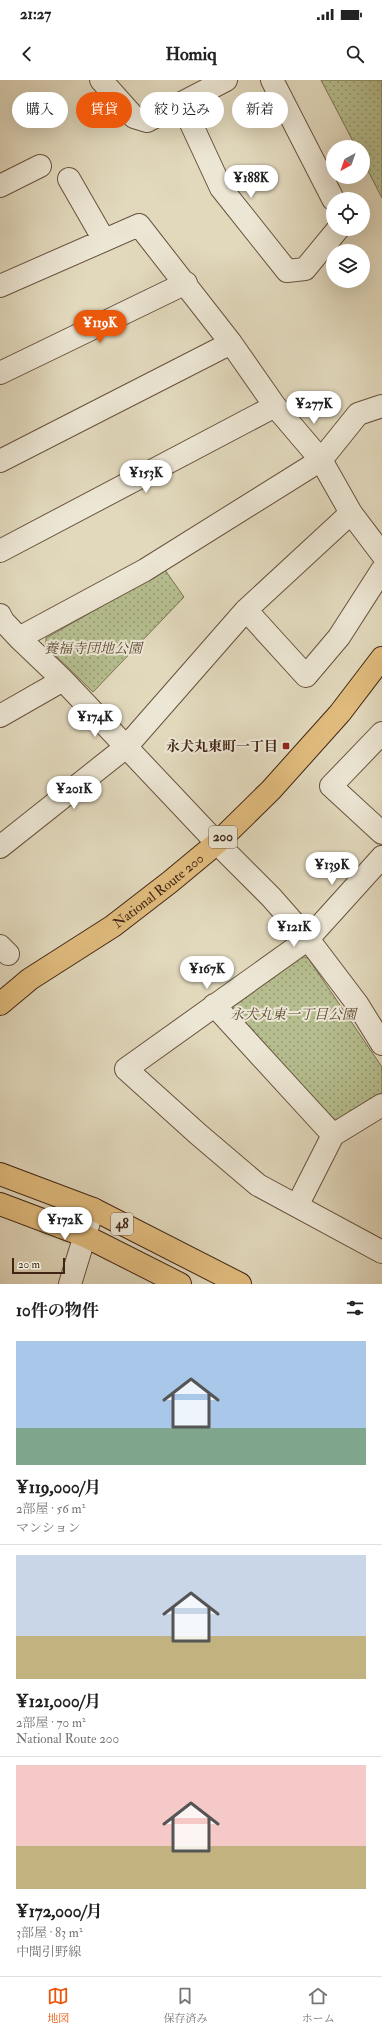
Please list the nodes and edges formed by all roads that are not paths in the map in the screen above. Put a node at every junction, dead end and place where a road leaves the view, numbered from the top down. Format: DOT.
graph roads {
  1 [pos="100,80"];
  2 [pos="226,80"];
  3 [pos="272,80"];
  4 [pos="204,92"];
  5 [pos="140,119"];
  6 [pos="193,128"];
  7 [pos="40,166"];
  8 [pos="69,179"];
  9 [pos="0,186"];
  10 [pos="330,192"];
  11 [pos="332,236"];
  12 [pos="104,240"];
  13 [pos="186,283"];
  14 [pos="0,286"];
  15 [pos="231,343"];
  16 [pos="0,373"];
  17 [pos="275,406"];
  18 [pos="382,406"];
  19 [pos="322,460"];
  20 [pos="0,461"];
  21 [pos="351,513"];
  22 [pos="0,551"];
  23 [pos="382,554"];
  24 [pos="382,570"];
  25 [pos="246,610"];
  26 [pos="0,614"];
  27 [pos="19,638"];
  28 [pos="382,658"];
  29 [pos="63,680"];
  30 [pos="0,716"];
  31 [pos="382,733"];
  32 [pos="126,747"];
  33 [pos="382,833"];
  34 [pos="217,843"];
  35 [pos="0,846"];
  36 [pos="382,857"];
  37 [pos="308,939"];
  38 [pos="30,979"];
  39 [pos="0,990"];
  40 [pos="0,1004"];
  41 [pos="214,1005"];
  42 [pos="382,1044"];
  43 [pos="382,1106"];
  44 [pos="333,1135"];
  45 [pos="0,1174"];
  46 [pos="0,1204"];
  47 [pos="297,1206"];
  48 [pos="93,1209"];
  49 [pos="85,1236"];
  50 [pos="382,1252"];
  51 [pos="156,1278"];
  52 [pos="70,1284"];
  53 [pos="180,1284"];
  54 [pos="240,1284"];
  1 -- 5 [label="street"];
  2 -- 4 [label="street"];
  3 -- 10 [label="street"];
  6 -- 11 [label="street"];
  7 -- 9 [label="street"];
  8 -- 12 [label="street"];
  12 -- 13 [label="street"];
  12 -- 14 [label="street"];
  13 -- 15 [label="street"];
  13 -- 16 [label="street"];
  15 -- 17 [label="street"];
  15 -- 20 [label="street"];
  17 -- 19 [label="street"];
  17 -- 22 [label="street"];
  18 -- 19 [label="street"];
  19 -- 21 [label="street"];
  19 -- 27 [label="street"];
  21 -- 23 [label="street"];
  21 -- 25 [label="street"];
  24 -- 25 [label="street"];
  25 -- 32 [label="street"];
  26 -- 27 [label="street"];
  27 -- 29 [label="street"];
  28 -- 34 [label="main road, National Route 200 / 200"];
  29 -- 30 [label="street"];
  29 -- 32 [label="street"];
  31 -- 33 [label="street"];
  32 -- 34 [label="street"];
  32 -- 35 [label="street"];
  34 -- 37 [label="street"];
  34 -- 38 [label="main road, National Route 200 / 200"];
  36 -- 37 [label="street"];
  37 -- 41 [label="street"];
  37 -- 42 [label="street"];
  38 -- 39 [label="main road, National Route 200 / 200"];
  38 -- 40 [label="main road, National Route 200 / 200"];
  41 -- 44 [label="street"];
  41 -- 47 [label="street"];
  43 -- 44 [label="street"];
  44 -- 47 [label="street"];
  45 -- 48 [label="main road, 48"];
  46 -- 49 [label="main road, 48"];
  47 -- 50 [label="street"];
  48 -- 49 [label="street"];
  48 -- 54 [label="main road, 48"];
  49 -- 51 [label="main road, 48"];
  49 -- 52 [label="street"];
  51 -- 53 [label="main road, 48"];
}
